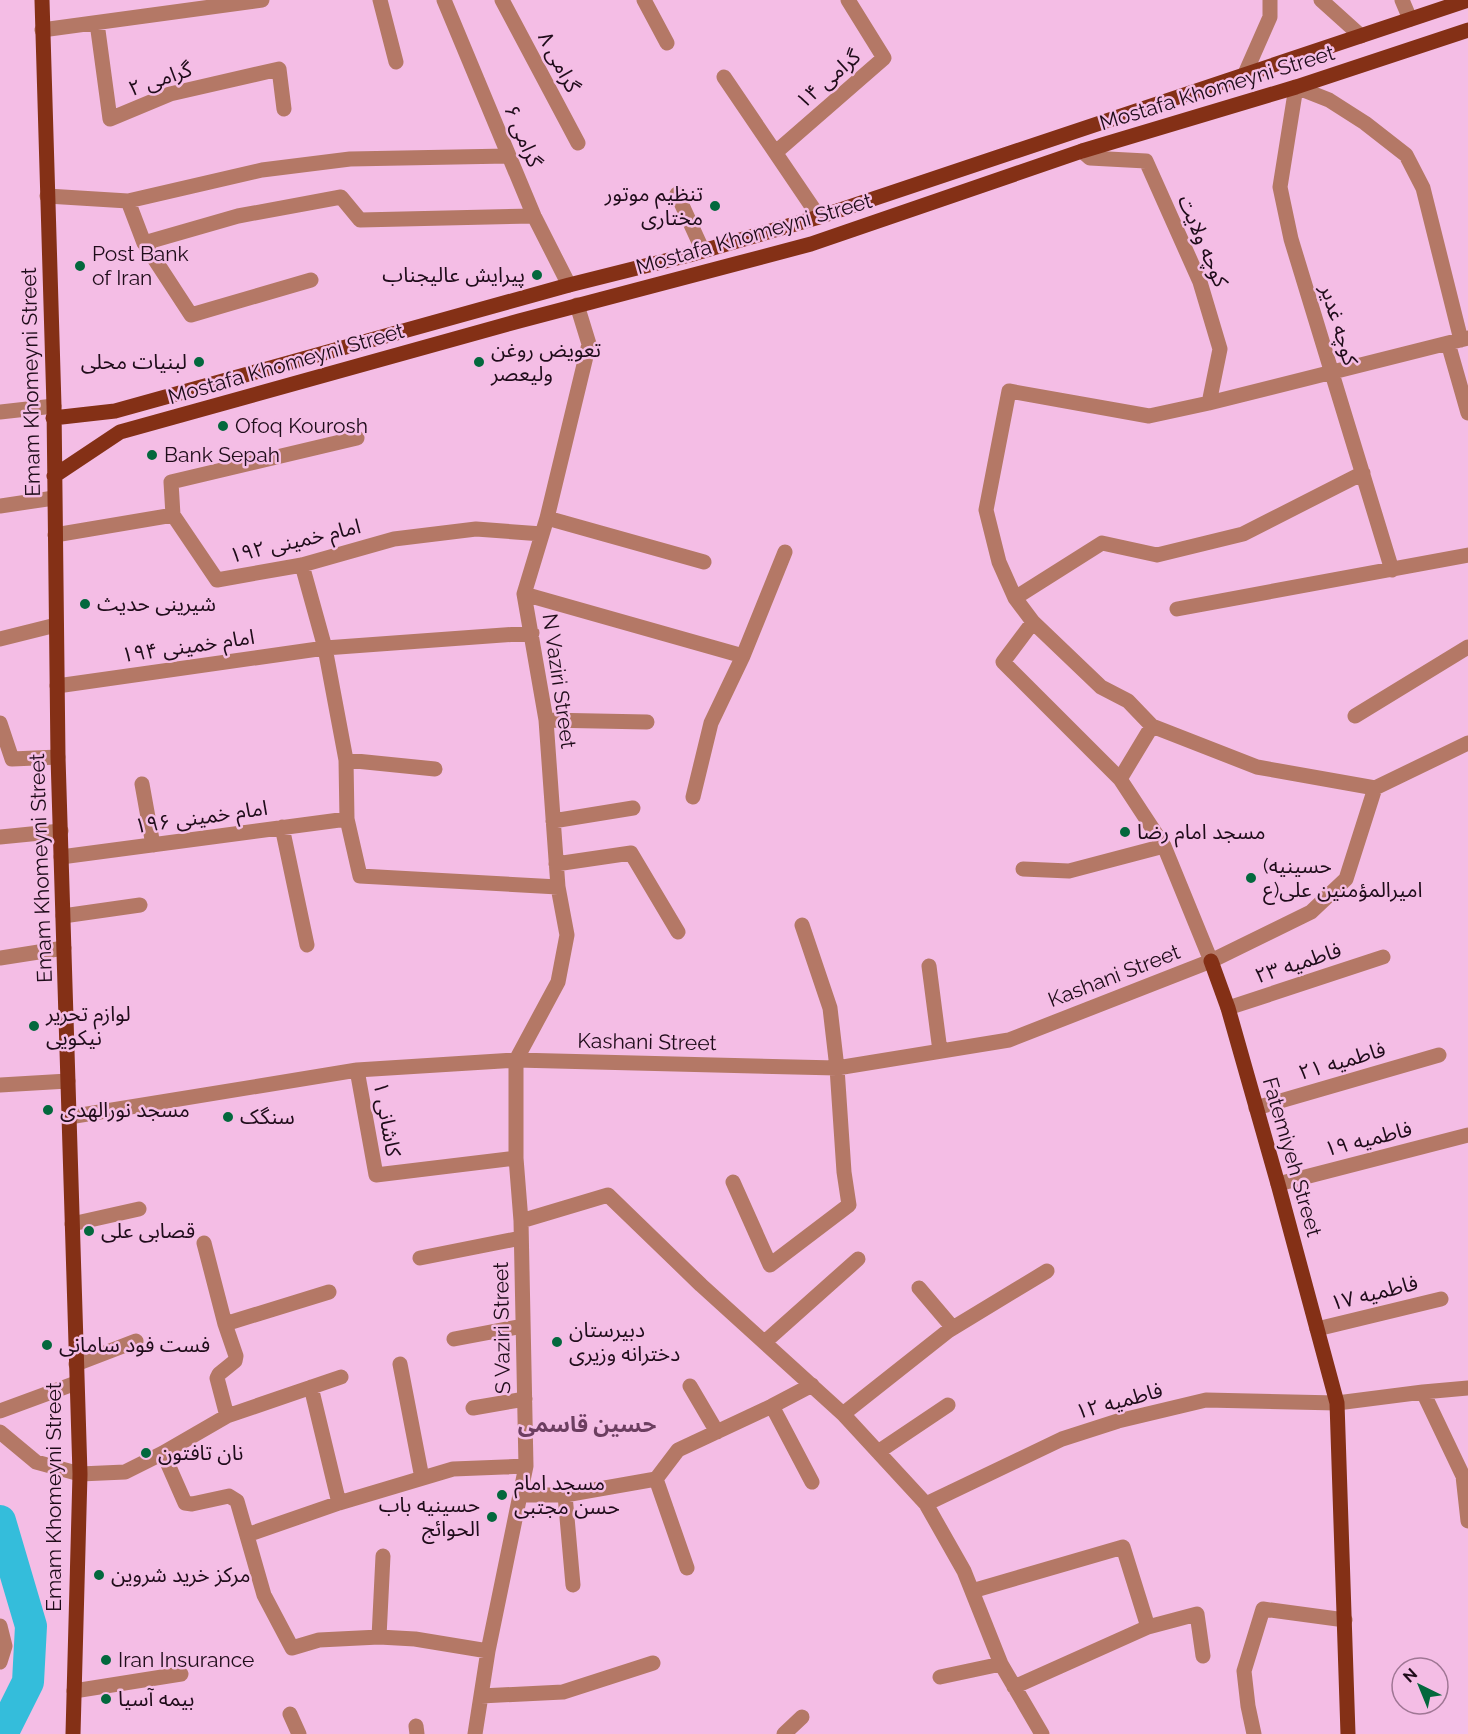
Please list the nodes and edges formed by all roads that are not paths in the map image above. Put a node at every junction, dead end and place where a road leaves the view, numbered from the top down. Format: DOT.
graph roads {
  1 [pos="42,0"];
  2 [pos="262,0"];
  3 [pos="380,0"];
  4 [pos="444,0"];
  5 [pos="502,0"];
  6 [pos="644,0"];
  7 [pos="849,0"];
  8 [pos="1269,0"];
  9 [pos="1321,0"];
  10 [pos="1402,0"];
  11 [pos="1465,1"];
  12 [pos="228,2"];
  13 [pos="1410,19"];
  14 [pos="97,23"];
  15 [pos="42,30"];
  16 [pos="1468,30"];
  17 [pos="1361,36"];
  18 [pos="667,43"];
  19 [pos="396,62"];
  20 [pos="1244,76"];
  21 [pos="724,77"];
  22 [pos="1296,87"];
  23 [pos="284,109"];
  24 [pos="578,143"];
  25 [pos="1082,151"];
  26 [pos="776,152"];
  27 [pos="508,156"];
  28 [pos="676,194"];
  29 [pos="47,196"];
  30 [pos="128,201"];
  31 [pos="534,216"];
  32 [pos="819,217"];
  33 [pos="144,243"];
  34 [pos="703,251"];
  35 [pos="311,280"];
  36 [pos="569,285"];
  37 [pos="577,305"];
  38 [pos="1459,340"];
  39 [pos="1332,373"];
  40 [pos="1209,403"];
  41 [pos="115,411"];
  42 [pos="0,412"];
  43 [pos="54,412"];
  44 [pos="1468,413"];
  45 [pos="120,432"];
  46 [pos="357,438"];
  47 [pos="1363,473"];
  48 [pos="54,476"];
  49 [pos="54,498"];
  50 [pos="0,506"];
  51 [pos="173,515"];
  52 [pos="547,518"];
  53 [pos="542,534"];
  54 [pos="55,535"];
  55 [pos="785,552"];
  56 [pos="1468,558"];
  57 [pos="704,562"];
  58 [pos="302,565"];
  59 [pos="1392,570"];
  60 [pos="524,594"];
  61 [pos="1015,598"];
  62 [pos="1177,609"];
  63 [pos="1033,622"];
  64 [pos="56,625"];
  65 [pos="532,633"];
  66 [pos="0,639"];
  67 [pos="1468,647"];
  68 [pos="325,648"];
  69 [pos="743,656"];
  70 [pos="57,686"];
  71 [pos="1354,716"];
  72 [pos="546,720"];
  73 [pos="647,722"];
  74 [pos="0,723"];
  75 [pos="1152,726"];
  76 [pos="1468,743"];
  77 [pos="58,757"];
  78 [pos="346,760"];
  79 [pos="435,769"];
  80 [pos="1120,779"];
  81 [pos="142,784"];
  82 [pos="1375,788"];
  83 [pos="693,797"];
  84 [pos="633,808"];
  85 [pos="347,819"];
  86 [pos="553,821"];
  87 [pos="282,827"];
  88 [pos="61,831"];
  89 [pos="0,837"];
  90 [pos="153,845"];
  91 [pos="1164,846"];
  92 [pos="61,857"];
  93 [pos="556,864"];
  94 [pos="1023,869"];
  95 [pos="558,887"];
  96 [pos="140,905"];
  97 [pos="63,916"];
  98 [pos="802,925"];
  99 [pos="678,932"];
  100 [pos="307,945"];
  101 [pos="64,948"];
  102 [pos="1383,957"];
  103 [pos="0,958"];
  104 [pos="1211,961"];
  105 [pos="929,966"];
  106 [pos="1228,1008"];
  107 [pos="940,1051"];
  108 [pos="1439,1055"];
  109 [pos="516,1060"];
  110 [pos="837,1068"];
  111 [pos="357,1070"];
  112 [pos="68,1081"];
  113 [pos="0,1085"];
  114 [pos="1256,1108"];
  115 [pos="69,1117"];
  116 [pos="1468,1135"];
  117 [pos="516,1158"];
  118 [pos="733,1182"];
  119 [pos="1278,1184"];
  120 [pos="139,1209"];
  121 [pos="521,1221"];
  122 [pos="72,1224"];
  123 [pos="521,1238"];
  124 [pos="204,1243"];
  125 [pos="420,1258"];
  126 [pos="858,1259"];
  127 [pos="1047,1271"];
  128 [pos="919,1288"];
  129 [pos="329,1292"];
  130 [pos="1441,1299"];
  131 [pos="225,1324"];
  132 [pos="523,1326"];
  133 [pos="953,1328"];
  134 [pos="1317,1329"];
  135 [pos="454,1339"];
  136 [pos="136,1341"];
  137 [pos="765,1342"];
  138 [pos="76,1364"];
  139 [pos="400,1365"];
  140 [pos="341,1377"];
  141 [pos="76,1383"];
  142 [pos="812,1385"];
  143 [pos="690,1386"];
  144 [pos="311,1387"];
  145 [pos="1468,1388"];
  146 [pos="1423,1392"];
  147 [pos="525,1399"];
  148 [pos="1337,1403"];
  149 [pos="948,1405"];
  150 [pos="772,1406"];
  151 [pos="473,1408"];
  152 [pos="0,1411"];
  153 [pos="843,1414"];
  154 [pos="227,1416"];
  155 [pos="0,1432"];
  156 [pos="717,1432"];
  157 [pos="878,1452"];
  158 [pos="163,1453"];
  159 [pos="526,1466"];
  160 [pos="80,1474"];
  161 [pos="422,1478"];
  162 [pos="656,1479"];
  163 [pos="812,1482"];
  164 [pos="521,1495"];
  165 [pos="565,1495"];
  166 [pos="339,1503"];
  167 [pos="926,1504"];
  168 [pos="1468,1521"];
  169 [pos="247,1535"];
  170 [pos="383,1556"];
  171 [pos="687,1568"];
  172 [pos="573,1585"];
  173 [pos="972,1591"];
  174 [pos="1345,1620"];
  175 [pos="0,1626"];
  176 [pos="1148,1627"];
  177 [pos="379,1637"];
  178 [pos="488,1651"];
  179 [pos="1203,1656"];
  180 [pos="0,1662"];
  181 [pos="652,1663"];
  182 [pos="1001,1664"];
  183 [pos="181,1674"];
  184 [pos="940,1677"];
  185 [pos="1014,1687"];
  186 [pos="74,1691"];
  187 [pos="481,1696"];
  188 [pos="290,1714"];
  189 [pos="802,1717"];
  190 [pos="73,1734"];
  191 [pos="298,1734"];
  192 [pos="475,1734"];
  193 [pos="784,1734"];
  194 [pos="1042,1734"];
  195 [pos="1254,1734"];
  196 [pos="1348,1734"];
  1 -- 15 [label="main road, Emam Khomeyni Street"];
  2 -- 12 [label="street"];
  3 -- 19 [label="street"];
  4 -- 27 [label="street, گرامی ۶"];
  5 -- 24 [label="street, گرامی ۸"];
  6 -- 18 [label="street"];
  7 -- 26 [label="street, گرامی ۱۴"];
  8 -- 20 [label="street"];
  9 -- 17 [label="street"];
  10 -- 13 [label="street"];
  11 -- 13 [label="main road, Mostafa Khomeyni Street"];
  12 -- 14 [label="street"];
  13 -- 17 [label="main road, Mostafa Khomeyni Street"];
  14 -- 15 [label="street"];
  14 -- 23 [label="street, گرامی ۲"];
  15 -- 29 [label="main road, Emam Khomeyni Street"];
  16 -- 22 [label="main road, Mostafa Khomeyni Street"];
  17 -- 20 [label="main road, Mostafa Khomeyni Street"];
  20 -- 32 [label="main road, Mostafa Khomeyni Street"];
  21 -- 26 [label="street"];
  22 -- 25 [label="main road, Mostafa Khomeyni Street"];
  22 -- 38 [label="street"];
  22 -- 39 [label="street, کوچه غدیر"];
  25 -- 37 [label="main road, Mostafa Khomeyni Street"];
  25 -- 40 [label="street, کوچه ولایت"];
  26 -- 32 [label="street"];
  27 -- 30 [label="street"];
  27 -- 31 [label="street, گرامی ۶"];
  28 -- 34 [label="street"];
  29 -- 30 [label="street"];
  29 -- 43 [label="main road, Emam Khomeyni Street"];
  30 -- 33 [label="street"];
  31 -- 33 [label="street"];
  31 -- 36 [label="street, گرامی ۶"];
  32 -- 34 [label="main road, Mostafa Khomeyni Street"];
  33 -- 35 [label="street"];
  34 -- 36 [label="main road, Mostafa Khomeyni Street"];
  36 -- 37 [label="main road"];
  36 -- 41 [label="main road, Mostafa Khomeyni Street"];
  37 -- 45 [label="main road, Mostafa Khomeyni Street"];
  37 -- 52 [label="street, N Vaziri Street"];
  38 -- 39 [label="street"];
  38 -- 44 [label="street"];
  39 -- 40 [label="street"];
  39 -- 47 [label="street, کوچه غدیر"];
  40 -- 61 [label="street"];
  41 -- 43 [label="main road, Mostafa Khomeyni Street"];
  41 -- 45 [label="main road"];
  42 -- 43 [label="street"];
  43 -- 48 [label="main road, Emam Khomeyni Street"];
  45 -- 48 [label="main road, Mostafa Khomeyni Street"];
  46 -- 51 [label="street"];
  47 -- 59 [label="street, کوچه غدیر"];
  47 -- 61 [label="street"];
  48 -- 49 [label="main road, Emam Khomeyni Street"];
  49 -- 50 [label="street"];
  49 -- 54 [label="main road, Emam Khomeyni Street"];
  51 -- 54 [label="street"];
  51 -- 58 [label="street, امام خمینی ۱۹۲"];
  52 -- 53 [label="street, N Vaziri Street"];
  52 -- 57 [label="street"];
  53 -- 58 [label="street, امام خمینی ۱۹۲"];
  53 -- 60 [label="street, N Vaziri Street"];
  54 -- 64 [label="main road, Emam Khomeyni Street"];
  55 -- 69 [label="street"];
  56 -- 59 [label="street"];
  58 -- 68 [label="street"];
  59 -- 62 [label="street"];
  60 -- 65 [label="street, N Vaziri Street"];
  60 -- 69 [label="street"];
  61 -- 63 [label="street"];
  63 -- 75 [label="street"];
  63 -- 80 [label="street, Fatemiyeh Street"];
  64 -- 66 [label="street"];
  64 -- 70 [label="main road, Emam Khomeyni Street"];
  65 -- 68 [label="street, امام خمینی ۱۹۴"];
  65 -- 72 [label="street, N Vaziri Street"];
  67 -- 71 [label="street"];
  68 -- 70 [label="street, امام خمینی ۱۹۴"];
  68 -- 78 [label="street"];
  69 -- 83 [label="street"];
  70 -- 77 [label="main road, Emam Khomeyni Street"];
  72 -- 73 [label="street"];
  72 -- 86 [label="street, N Vaziri Street"];
  74 -- 77 [label="street"];
  75 -- 80 [label="street"];
  75 -- 82 [label="street"];
  76 -- 82 [label="street"];
  77 -- 88 [label="main road, Emam Khomeyni Street"];
  78 -- 79 [label="street"];
  78 -- 85 [label="street"];
  80 -- 91 [label="street, Fatemiyeh Street"];
  81 -- 90 [label="street"];
  82 -- 104 [label="street, Kashani Street"];
  84 -- 86 [label="street"];
  85 -- 87 [label="street, امام خمینی ۱۹۶"];
  85 -- 95 [label="street"];
  86 -- 93 [label="street, N Vaziri Street"];
  87 -- 90 [label="street, امام خمینی ۱۹۶"];
  87 -- 100 [label="street"];
  88 -- 89 [label="street"];
  88 -- 92 [label="main road, Emam Khomeyni Street"];
  90 -- 92 [label="street, امام خمینی ۱۹۶"];
  91 -- 94 [label="street"];
  91 -- 104 [label="street, Fatemiyeh Street"];
  92 -- 97 [label="main road, Emam Khomeyni Street"];
  93 -- 95 [label="street, N Vaziri Street"];
  93 -- 99 [label="street"];
  95 -- 109 [label="street, N Vaziri Street"];
  96 -- 97 [label="street"];
  97 -- 101 [label="main road, Emam Khomeyni Street"];
  98 -- 110 [label="street"];
  101 -- 103 [label="street"];
  101 -- 112 [label="main road, Emam Khomeyni Street"];
  102 -- 106 [label="street, فاطمیه ۲۳"];
  104 -- 106 [label="main road, Fatemiyeh Street"];
  104 -- 107 [label="street, Kashani Street"];
  105 -- 107 [label="street"];
  106 -- 114 [label="main road, Fatemiyeh Street"];
  107 -- 110 [label="street, Kashani Street"];
  108 -- 114 [label="street, فاطمیه ۲۱"];
  109 -- 110 [label="street, Kashani Street"];
  109 -- 111 [label="street, Kashani Street"];
  109 -- 117 [label="street, S Vaziri Street"];
  110 -- 118 [label="street"];
  111 -- 115 [label="street, Kashani Street"];
  111 -- 117 [label="street, کاشانی ۱"];
  112 -- 113 [label="street"];
  112 -- 115 [label="main road, Emam Khomeyni Street"];
  114 -- 119 [label="main road, Fatemiyeh Street"];
  115 -- 122 [label="main road, Emam Khomeyni Street"];
  116 -- 119 [label="street, فاطمیه ۱۹"];
  117 -- 121 [label="street, S Vaziri Street"];
  119 -- 134 [label="main road, Fatemiyeh Street"];
  120 -- 122 [label="street"];
  121 -- 123 [label="street, S Vaziri Street"];
  121 -- 137 [label="street"];
  122 -- 138 [label="main road, Emam Khomeyni Street"];
  123 -- 125 [label="street"];
  123 -- 132 [label="street, S Vaziri Street"];
  124 -- 131 [label="street"];
  126 -- 137 [label="street"];
  127 -- 133 [label="street"];
  128 -- 133 [label="street"];
  129 -- 131 [label="street"];
  130 -- 134 [label="street, فاطمیه ۱۷"];
  131 -- 154 [label="street"];
  132 -- 135 [label="street"];
  132 -- 147 [label="street, S Vaziri Street"];
  133 -- 153 [label="street"];
  134 -- 148 [label="main road, Fatemiyeh Street"];
  136 -- 138 [label="street"];
  137 -- 142 [label="street"];
  138 -- 141 [label="main road, Emam Khomeyni Street"];
  139 -- 161 [label="street"];
  140 -- 144 [label="street"];
  141 -- 152 [label="street"];
  141 -- 160 [label="main road, Emam Khomeyni Street"];
  142 -- 150 [label="street"];
  142 -- 153 [label="street"];
  143 -- 156 [label="street"];
  144 -- 154 [label="street"];
  144 -- 166 [label="street"];
  145 -- 146 [label="street, فاطمیه ۱۲"];
  146 -- 148 [label="street, فاطمیه ۱۲"];
  146 -- 168 [label="street"];
  147 -- 151 [label="street"];
  147 -- 159 [label="street, S Vaziri Street"];
  148 -- 167 [label="street, فاطمیه ۱۲"];
  148 -- 174 [label="main road, Fatemiyeh Street"];
  149 -- 157 [label="street"];
  150 -- 156 [label="street"];
  150 -- 163 [label="street"];
  153 -- 157 [label="street"];
  154 -- 158 [label="street"];
  155 -- 160 [label="street"];
  156 -- 162 [label="street"];
  157 -- 167 [label="street"];
  158 -- 160 [label="street"];
  158 -- 169 [label="street"];
  159 -- 161 [label="street"];
  159 -- 164 [label="street, S Vaziri Street"];
  160 -- 186 [label="main road, Emam Khomeyni Street"];
  161 -- 166 [label="street"];
  162 -- 165 [label="street"];
  162 -- 171 [label="street"];
  164 -- 165 [label="street"];
  164 -- 178 [label="street, S Vaziri Street"];
  165 -- 172 [label="street"];
  166 -- 169 [label="street"];
  167 -- 173 [label="street"];
  169 -- 177 [label="street"];
  170 -- 177 [label="street"];
  173 -- 176 [label="street"];
  173 -- 182 [label="street"];
  174 -- 195 [label="street"];
  174 -- 196 [label="main road, Fatemiyeh Street"];
  175 -- 180 [label="street"];
  176 -- 179 [label="street"];
  176 -- 185 [label="street"];
  177 -- 178 [label="street"];
  178 -- 187 [label="street, S Vaziri Street"];
  181 -- 187 [label="street"];
  182 -- 184 [label="street"];
  182 -- 185 [label="street"];
  183 -- 186 [label="street"];
  185 -- 194 [label="street"];
  186 -- 190 [label="main road, Emam Khomeyni Street"];
  187 -- 192 [label="street, S Vaziri Street"];
  188 -- 191 [label="street"];
  189 -- 193 [label="street"];
}
